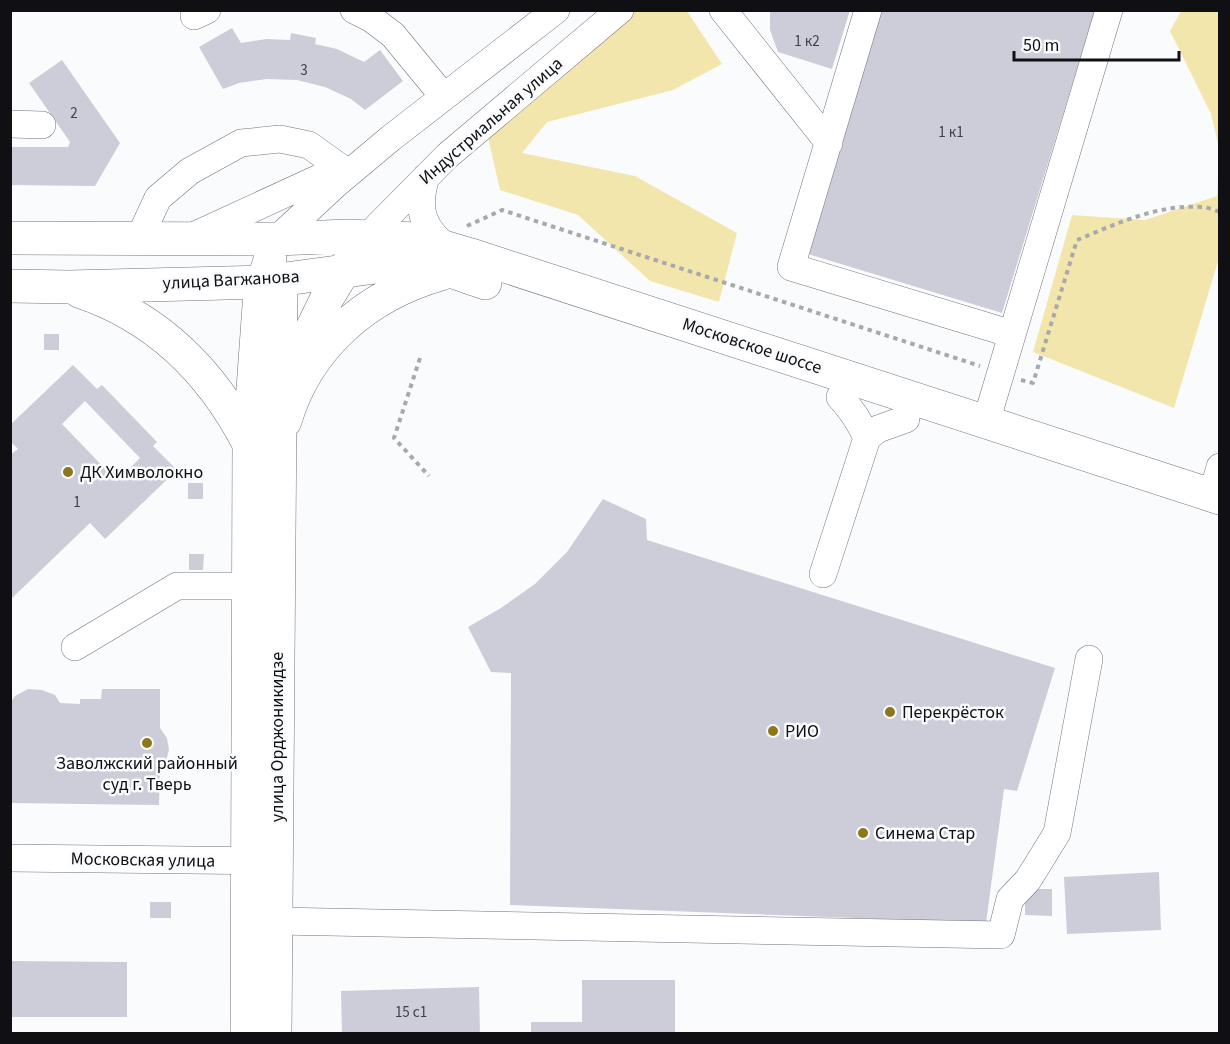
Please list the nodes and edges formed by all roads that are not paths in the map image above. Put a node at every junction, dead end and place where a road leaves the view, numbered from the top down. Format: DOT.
graph roads {
  1 [pos="354,10"];
  2 [pos="555,10"];
  3 [pos="620,10"];
  4 [pos="723,10"];
  5 [pos="868,10"];
  6 [pos="1109,10"];
  7 [pos="444,97"];
  8 [pos="10,124"];
  9 [pos="42,125"];
  10 [pos="828,143"];
  11 [pos="338,176"];
  12 [pos="426,177"];
  13 [pos="333,237"];
  14 [pos="367,237"];
  15 [pos="10,238"];
  16 [pos="139,238"];
  17 [pos="186,239"];
  18 [pos="277,239"];
  19 [pos="455,249"];
  20 [pos="344,271"];
  21 [pos="271,281"];
  22 [pos="10,286"];
  23 [pos="69,287"];
  24 [pos="1012,334"];
  25 [pos="840,397"];
  26 [pos="906,419"];
  27 [pos="986,422"];
  28 [pos="867,438"];
  29 [pos="264,442"];
  30 [pos="1215,499"];
  31 [pos="824,574"];
  32 [pos="249,586"];
  33 [pos="75,647"];
  34 [pos="1089,659"];
  35 [pos="10,858"];
  36 [pos="262,861"];
  37 [pos="276,921"];
  38 [pos="247,1034"];
  39 [pos="275,1034"];
  1 -- 7 [label="street"];
  2 -- 7 [label="street"];
  3 -- 12 [label="street, Индустриальная улица"];
  4 -- 10 [label="street"];
  5 -- 10 [label="street"];
  6 -- 24 [label="street"];
  7 -- 11 [label="street"];
  8 -- 9 [label="street"];
  10 -- 24 [label="street"];
  11 -- 13 [label="street"];
  11 -- 16 [label="street"];
  11 -- 17 [label="street"];
  11 -- 18 [label="street"];
  12 -- 14 [label="street, Индустриальная улица"];
  12 -- 19 [label="street"];
  13 -- 14 [label="main road, Московское шоссе"];
  13 -- 18 [label="main road, Московское шоссе"];
  13 -- 20 [label="street"];
  14 -- 19 [label="main road, Московское шоссе"];
  14 -- 20 [label="main road"];
  15 -- 16 [label="main road"];
  16 -- 17 [label="main road"];
  17 -- 18 [label="main road"];
  18 -- 21 [label="main road"];
  19 -- 20 [label="main road, улица Вагжанова"];
  19 -- 25 [label="main road, Московское шоссе"];
  19 -- 27 [label="main road, Московское шоссе"];
  19 -- 29 [label="main road"];
  20 -- 21 [label="main road, улица Вагжанова"];
  20 -- 29 [label="main road"];
  21 -- 23 [label="main road, улица Вагжанова"];
  21 -- 29 [label="main road"];
  22 -- 23 [label="main road, улица Вагжанова"];
  23 -- 29 [label="main road"];
  24 -- 27 [label="street"];
  25 -- 26 [label="main road, Московское шоссе"];
  25 -- 28 [label="street"];
  26 -- 28 [label="street"];
  26 -- 30 [label="main road, Московское шоссе"];
  27 -- 30 [label="main road, Московское шоссе"];
  28 -- 31 [label="street"];
  29 -- 32 [label="main road, улица Орджоникидзе"];
  29 -- 36 [label="main road, улица Орджоникидзе"];
  32 -- 33 [label="street"];
  32 -- 36 [label="main road, улица Орджоникидзе"];
  34 -- 37 [label="street"];
  35 -- 36 [label="street, Московская улица"];
  36 -- 37 [label="main road, улица Орджоникидзе"];
  36 -- 38 [label="main road, улица Орджоникидзе"];
  37 -- 39 [label="main road, улица Орджоникидзе"];
}
